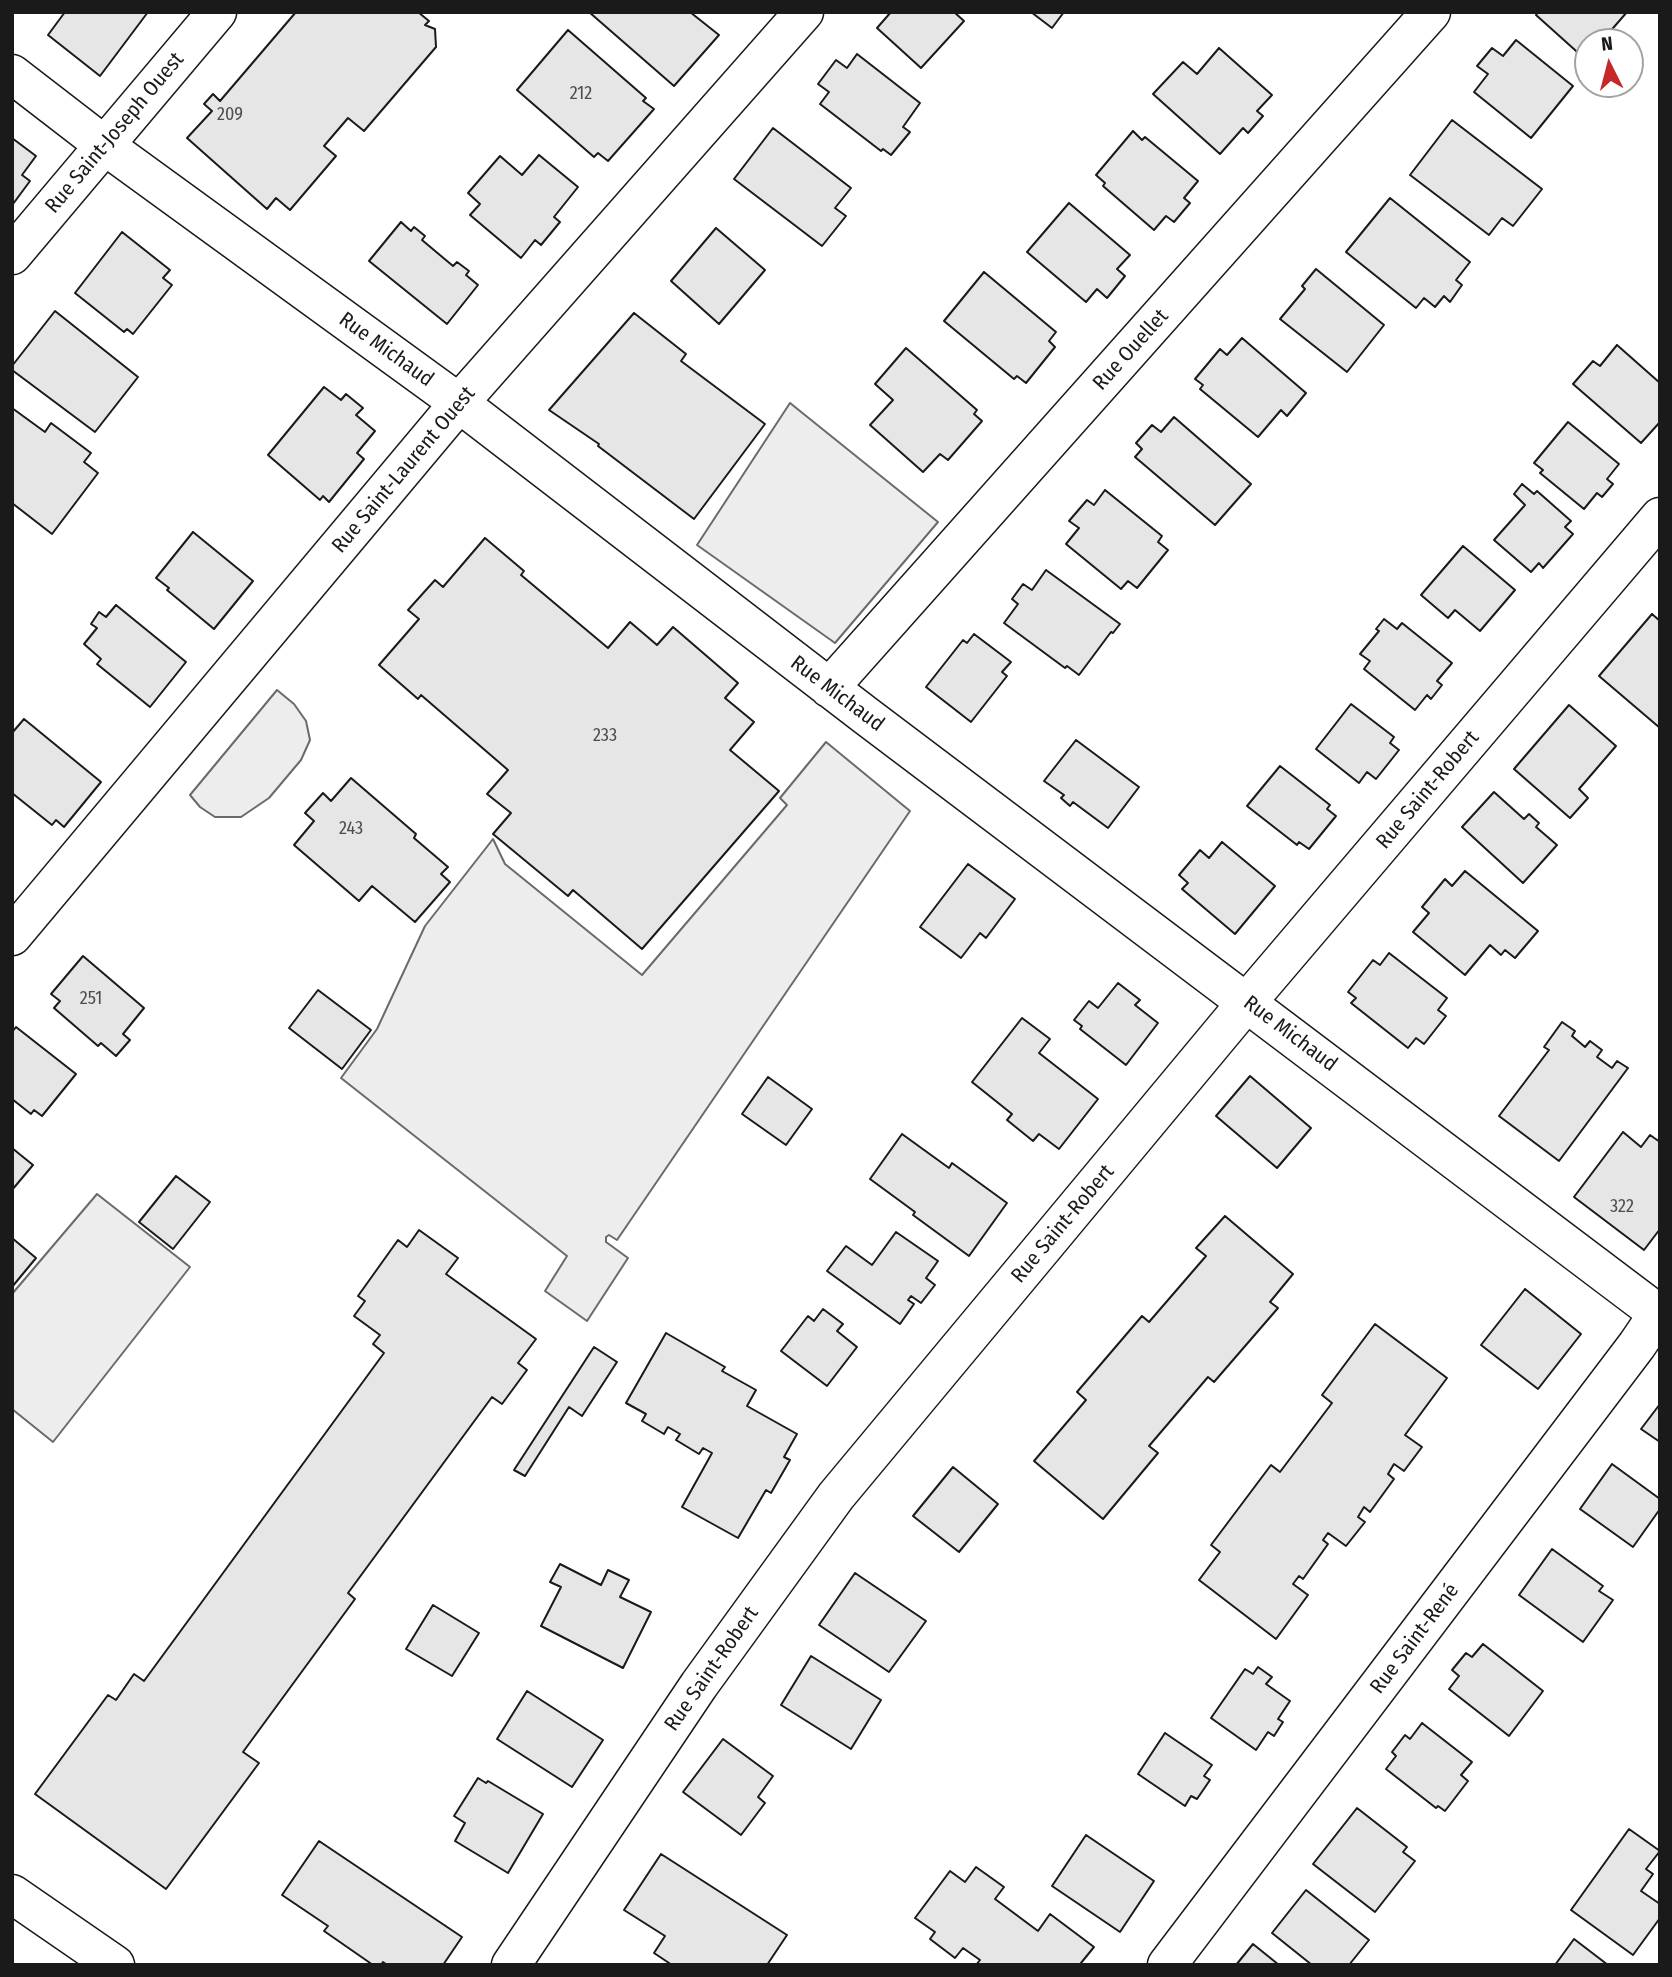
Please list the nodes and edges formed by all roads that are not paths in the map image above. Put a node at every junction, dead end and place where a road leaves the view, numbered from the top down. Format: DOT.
graph roads {
  1 [pos="217,12"];
  2 [pos="804,12"];
  3 [pos="1432,12"];
  4 [pos="12,74"];
  5 [pos="104,145"];
  6 [pos="12,255"];
  7 [pos="459,404"];
  8 [pos="1660,517"];
  9 [pos="829,688"];
  10 [pos="12,936"];
  11 [pos="1247,1002"];
  12 [pos="1659,1313"];
  13 [pos="12,1894"];
  14 [pos="115,1965"];
  15 [pos="511,1965"];
  16 [pos="1167,1965"];
  1 -- 5 [label="street, Rue Saint-Joseph Ouest"];
  2 -- 7 [label="street, Rue Saint-Laurent Ouest"];
  3 -- 9 [label="street, Rue Ouellet"];
  4 -- 5 [label="street, Rue Michaud"];
  5 -- 6 [label="street, Rue Saint-Joseph Ouest"];
  5 -- 7 [label="street, Rue Michaud"];
  7 -- 9 [label="street, Rue Michaud"];
  7 -- 10 [label="street, Rue Saint-Laurent Ouest"];
  8 -- 11 [label="street, Rue Saint-Robert"];
  9 -- 11 [label="street, Rue Michaud"];
  11 -- 12 [label="street, Rue Michaud"];
  11 -- 15 [label="street, Rue Saint-Robert"];
  12 -- 16 [label="street, Rue Saint-René"];
  13 -- 14 [label="street"];
}
